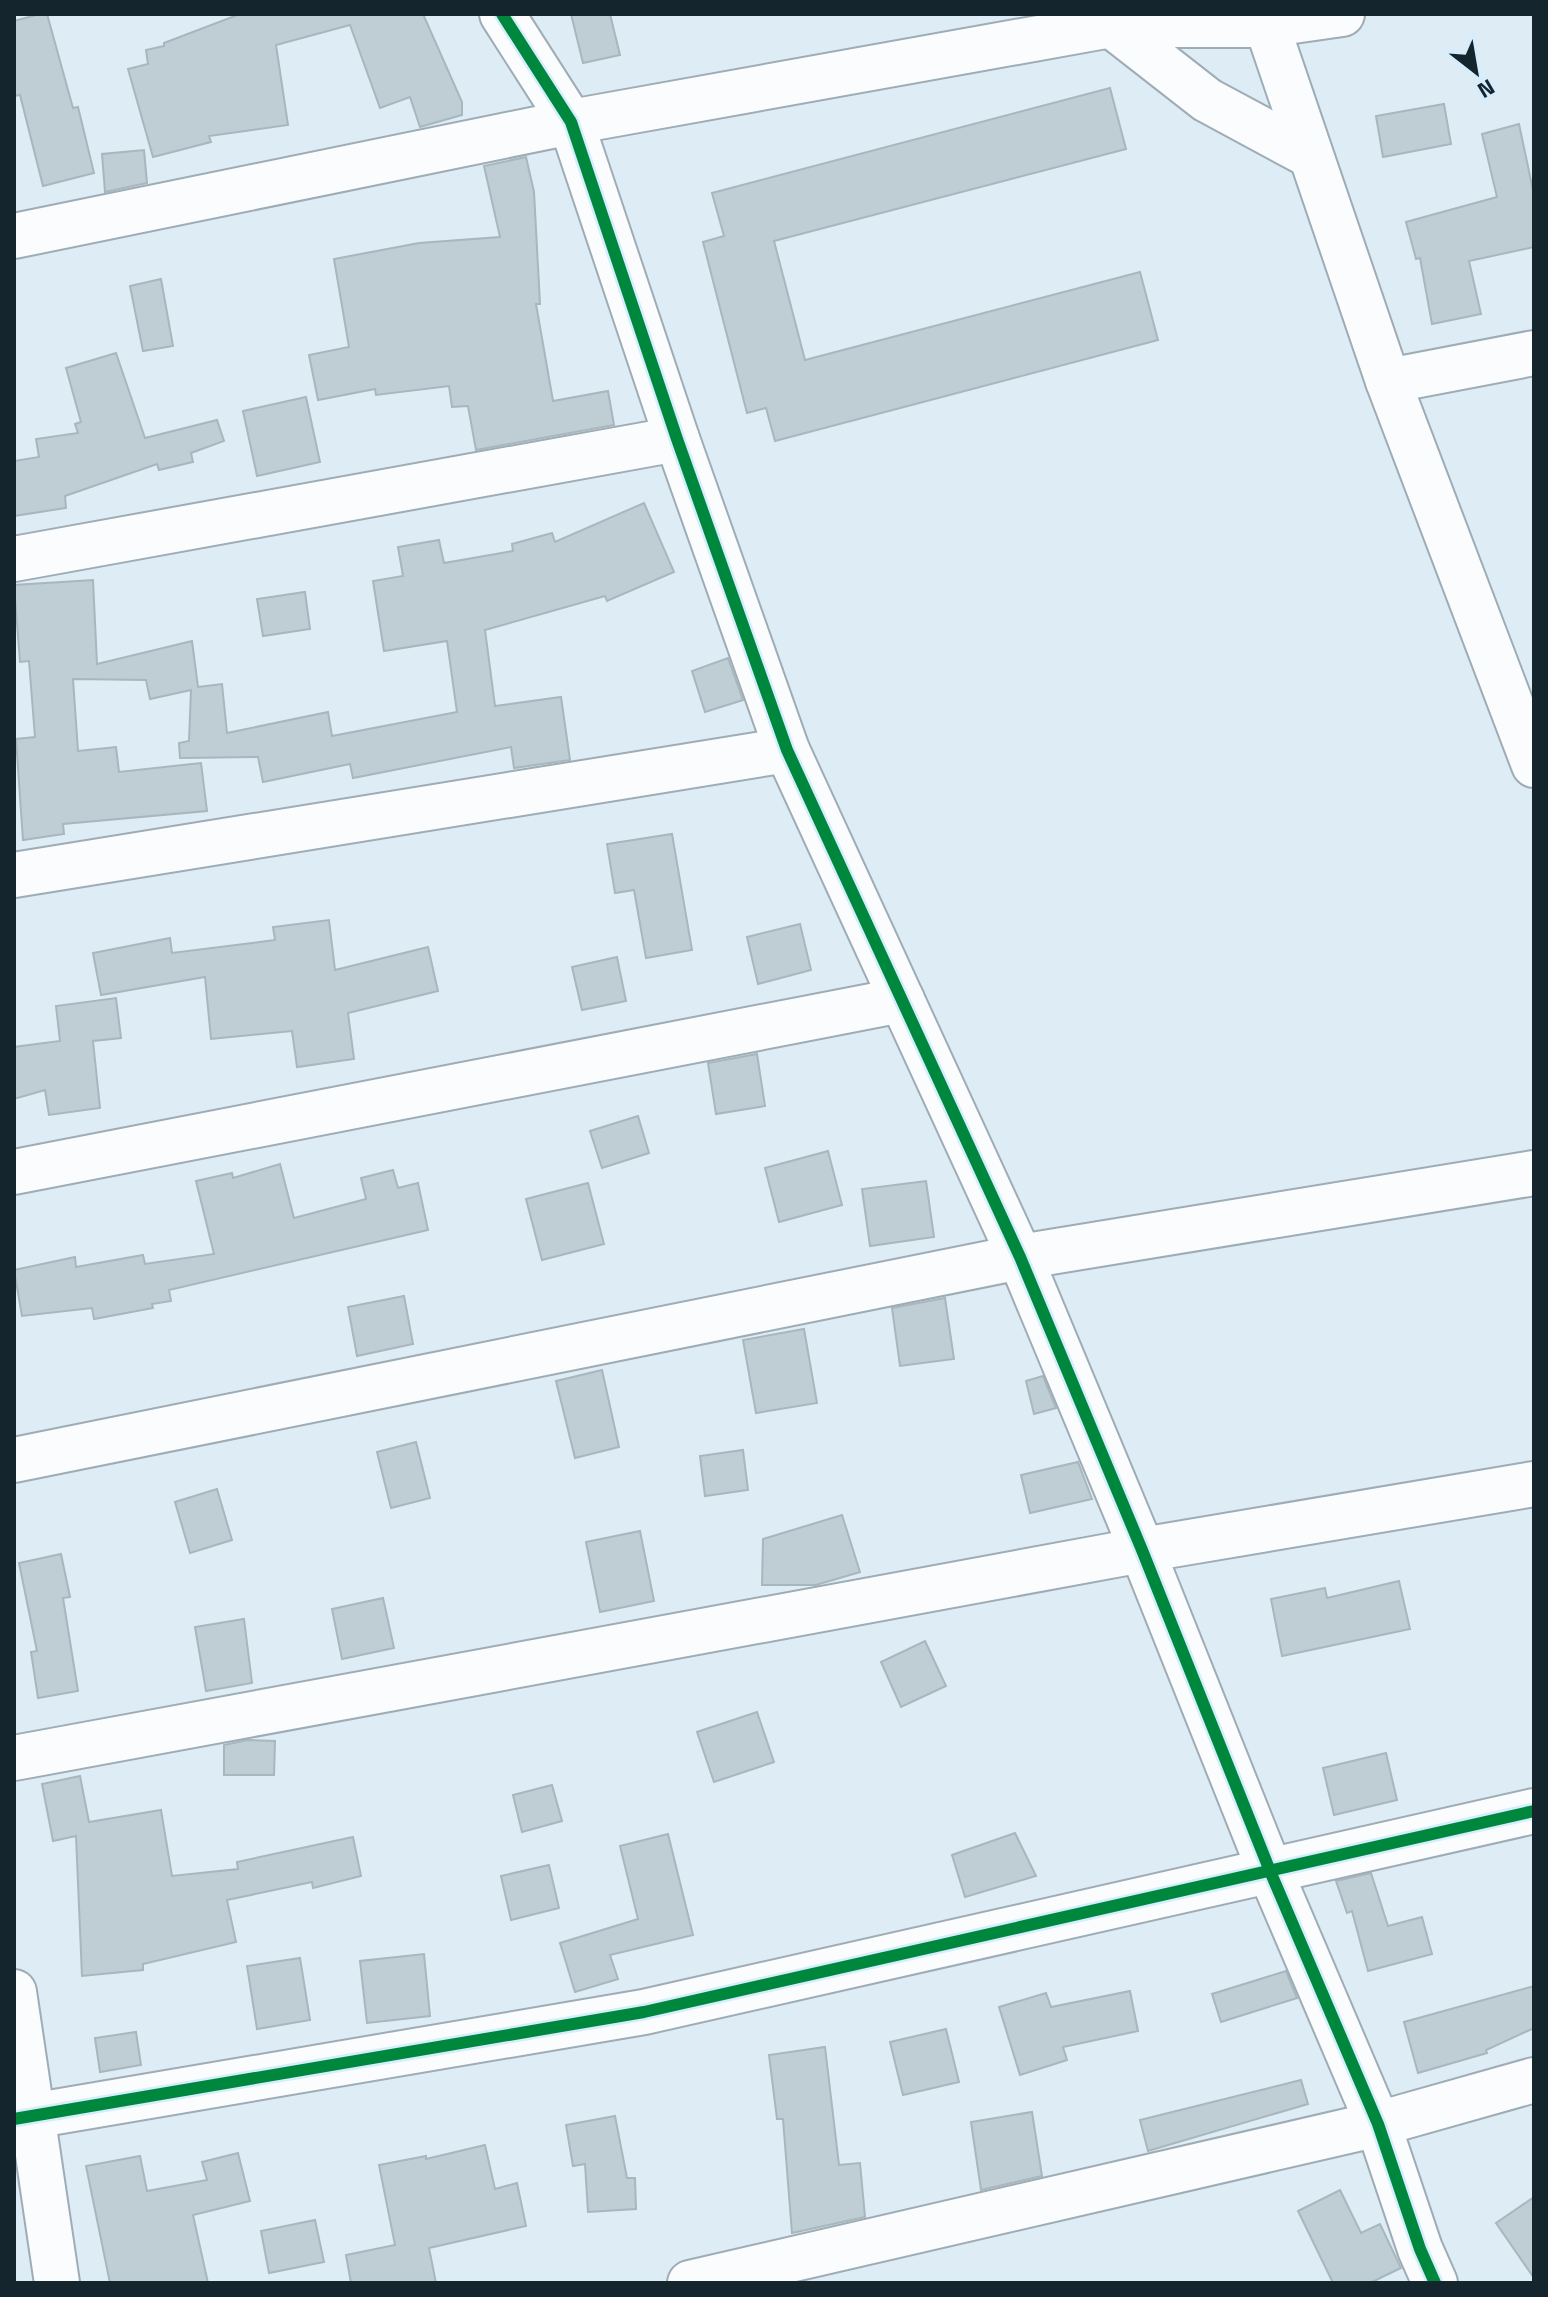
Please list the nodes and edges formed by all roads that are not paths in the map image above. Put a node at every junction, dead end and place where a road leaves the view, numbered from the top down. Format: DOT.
graph roads {
  1 [pos="502,14"];
  2 [pos="1342,14"];
  3 [pos="1264,19"];
  4 [pos="1111,25"];
  5 [pos="571,122"];
  6 [pos="1309,155"];
  7 [pos="14,236"];
  8 [pos="1534,353"];
  9 [pos="1388,381"];
  10 [pos="677,439"];
  11 [pos="14,559"];
  12 [pos="787,750"];
  13 [pos="1534,765"];
  14 [pos="14,875"];
  15 [pos="902,1000"];
  16 [pos="14,1172"];
  17 [pos="1534,1173"];
  18 [pos="1020,1257"];
  19 [pos="14,1460"];
  20 [pos="1534,1484"];
  21 [pos="1142,1550"];
  22 [pos="14,1758"];
  23 [pos="1534,1811"];
  24 [pos="1270,1871"];
  25 [pos="14,1992"];
  26 [pos="1534,2080"];
  27 [pos="22,2117"];
  28 [pos="1378,2124"];
  29 [pos="57,2283"];
  30 [pos="690,2283"];
  31 [pos="1435,2283"];
  1 -- 5 [label="street"];
  2 -- 3 [label="street"];
  3 -- 4 [label="street"];
  3 -- 6 [label="street"];
  4 -- 5 [label="street"];
  4 -- 6 [label="street"];
  5 -- 7 [label="street"];
  5 -- 10 [label="street"];
  6 -- 9 [label="street"];
  8 -- 9 [label="street"];
  9 -- 13 [label="street"];
  10 -- 11 [label="street"];
  10 -- 12 [label="street"];
  12 -- 14 [label="street"];
  12 -- 15 [label="street"];
  15 -- 16 [label="street"];
  15 -- 18 [label="street"];
  17 -- 18 [label="street"];
  18 -- 19 [label="street"];
  18 -- 21 [label="street"];
  20 -- 21 [label="street"];
  21 -- 22 [label="street"];
  21 -- 24 [label="street"];
  23 -- 24 [label="street"];
  24 -- 27 [label="street"];
  24 -- 28 [label="street"];
  25 -- 27 [label="street"];
  26 -- 28 [label="street"];
  27 -- 29 [label="street"];
  28 -- 30 [label="street"];
  28 -- 31 [label="street"];
}
